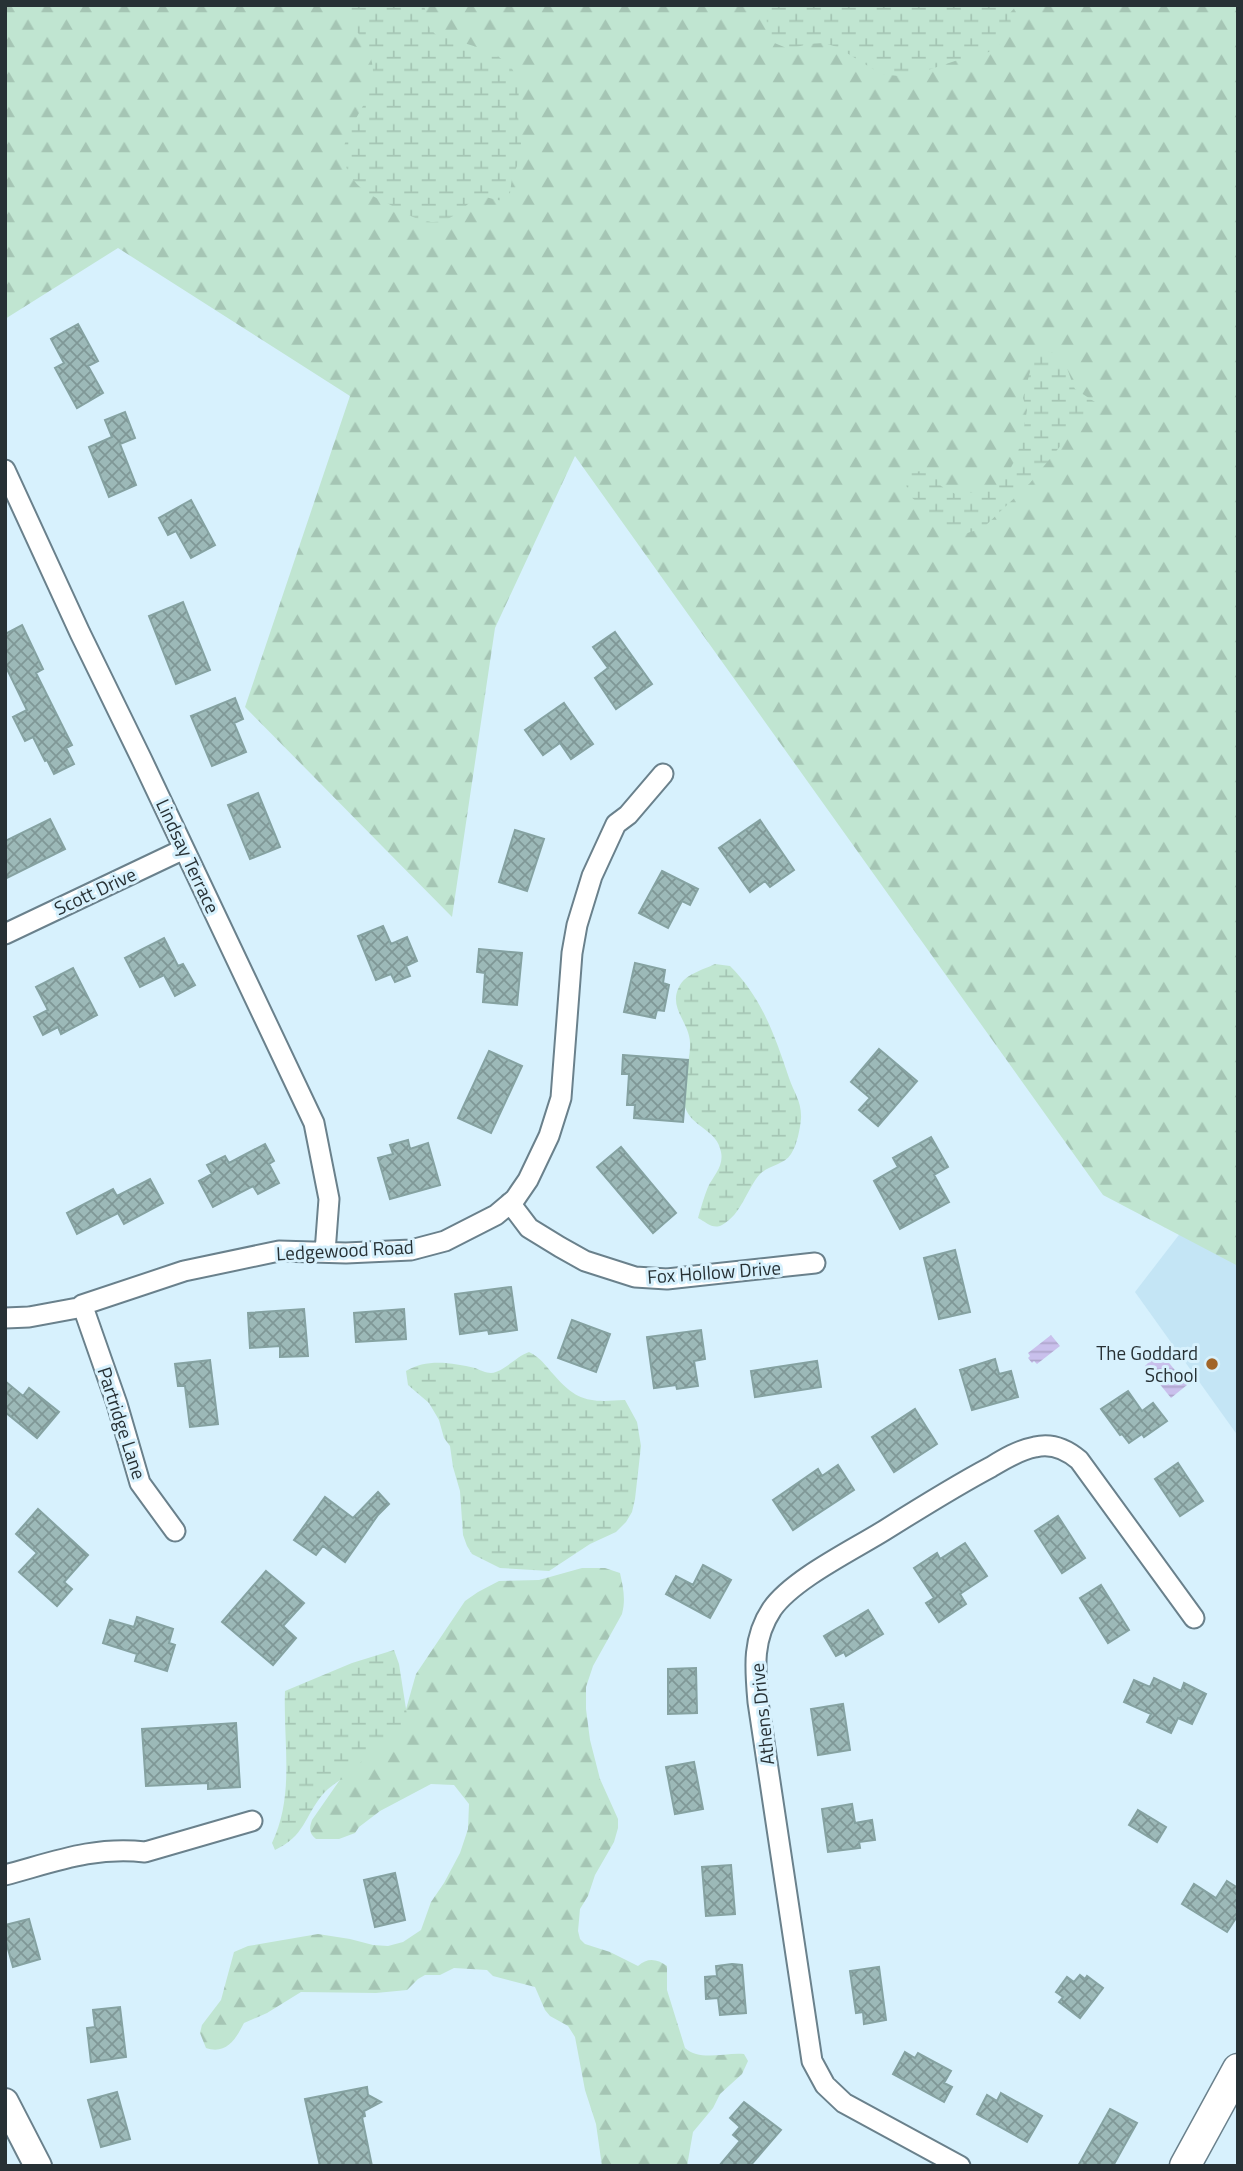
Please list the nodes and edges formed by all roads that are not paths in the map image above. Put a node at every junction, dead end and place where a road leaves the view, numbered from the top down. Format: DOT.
graph roads {
  1 [pos="5,470"];
  2 [pos="663,774"];
  3 [pos="184,849"];
  4 [pos="5,934"];
  5 [pos="510,1203"];
  6 [pos="325,1252"];
  7 [pos="815,1263"];
  8 [pos="83,1307"];
  9 [pos="5,1318"];
  10 [pos="175,1531"];
  11 [pos="1194,1618"];
  12 [pos="251,1821"];
  13 [pos="5,1875"];
  14 [pos="1238,2069"];
  15 [pos="5,2102"];
  16 [pos="38,2166"];
  17 [pos="960,2166"];
  18 [pos="1185,2166"];
  1 -- 3 [label="street, Lindsay Terrace"];
  2 -- 5 [label="street, Ledgewood Road"];
  3 -- 4 [label="street, Scott Drive"];
  3 -- 6 [label="street, Lindsay Terrace"];
  5 -- 6 [label="street, Ledgewood Road"];
  5 -- 7 [label="street, Fox Hollow Drive"];
  6 -- 8 [label="street, Ledgewood Road"];
  8 -- 9 [label="street, Ledgewood Road"];
  8 -- 10 [label="street, Partridge Lane"];
  11 -- 17 [label="street, Athens Drive"];
  12 -- 13 [label="street"];
  14 -- 18 [label="main road"];
  15 -- 16 [label="main road"];
}
